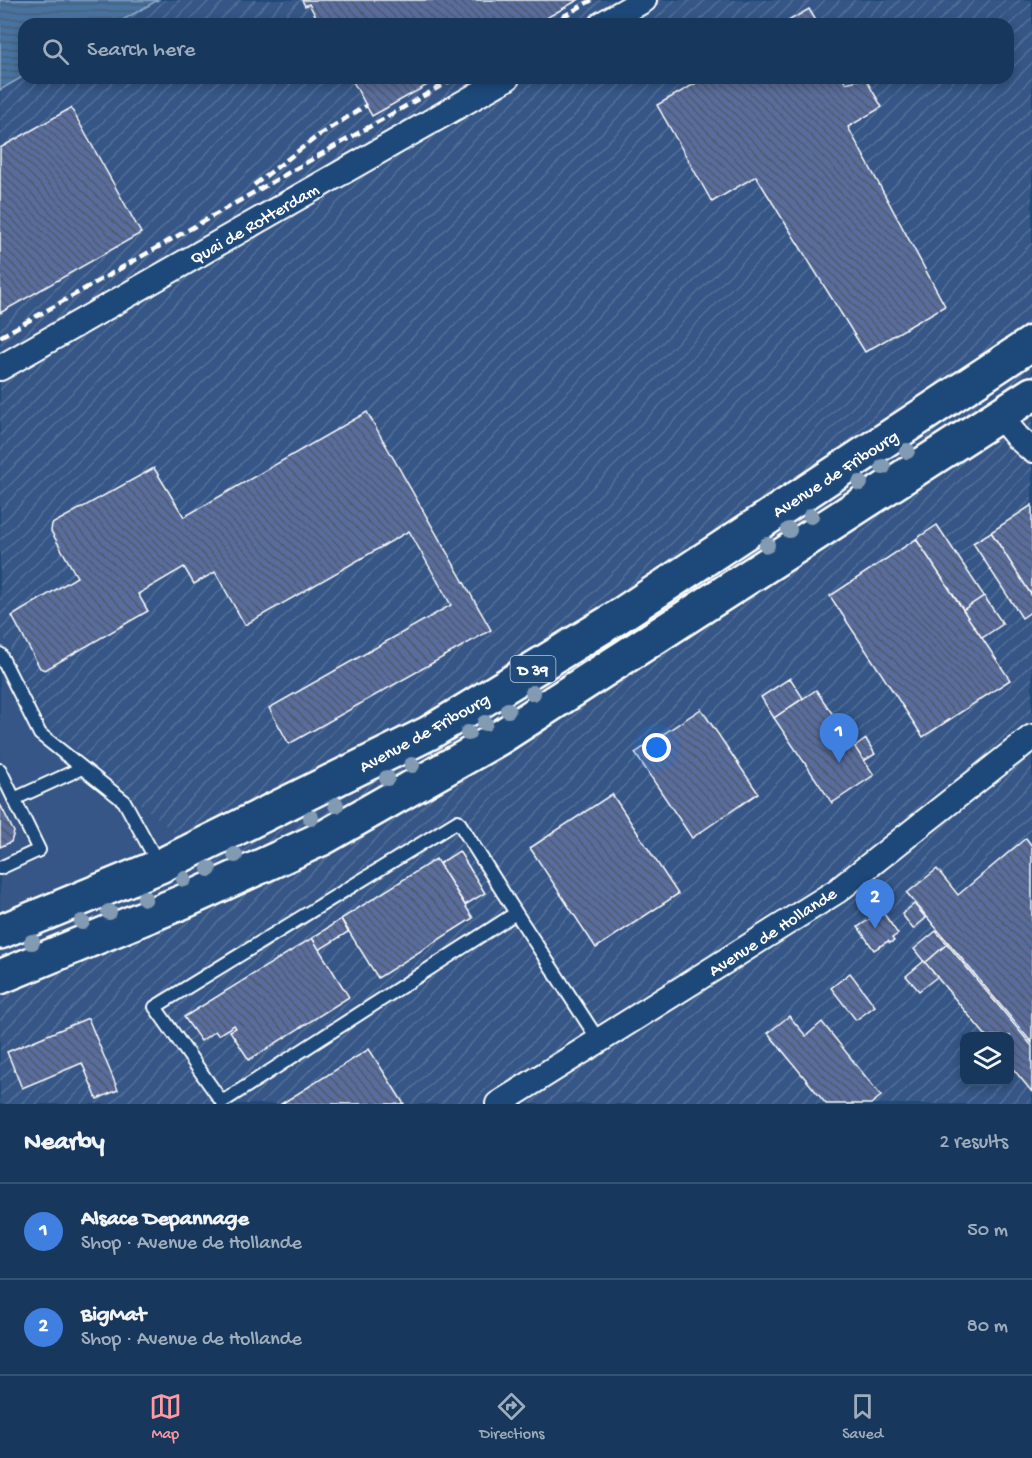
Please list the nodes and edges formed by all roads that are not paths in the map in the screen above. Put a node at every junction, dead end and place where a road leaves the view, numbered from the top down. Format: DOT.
graph roads {
  1 [pos="644,0"];
  2 [pos="612,18"];
  3 [pos="497,84"];
  4 [pos="1032,343"];
  5 [pos="0,368"];
  6 [pos="1032,394"];
  7 [pos="1000,416"];
  8 [pos="1032,450"];
  9 [pos="0,654"];
  10 [pos="1032,737"];
  11 [pos="82,768"];
  12 [pos="0,770"];
  13 [pos="14,799"];
  14 [pos="160,866"];
  15 [pos="0,868"];
  16 [pos="516,913"];
  17 [pos="0,932"];
  18 [pos="0,977"];
  19 [pos="599,1041"];
  20 [pos="498,1104"];
  1 -- 2 [label="street"];
  3 -- 5 [label="street, Quai de Rotterdam"];
  4 -- 14 [label="main road, Avenue de Fribourg / D 39"];
  6 -- 7 [label="main road, D 39"];
  7 -- 8 [label="street"];
  7 -- 18 [label="main road, D 39"];
  9 -- 11 [label="lane"];
  10 -- 19 [label="street, Avenue de Hollande"];
  11 -- 13 [label="lane"];
  11 -- 14 [label="lane"];
  12 -- 13 [label="lane"];
  13 -- 15 [label="lane"];
  14 -- 17 [label="main road, Avenue de Fribourg / D 39"];
  16 -- 16 [label="lane"];
  16 -- 19 [label="lane"];
  19 -- 20 [label="street, Avenue de Hollande"];
}
